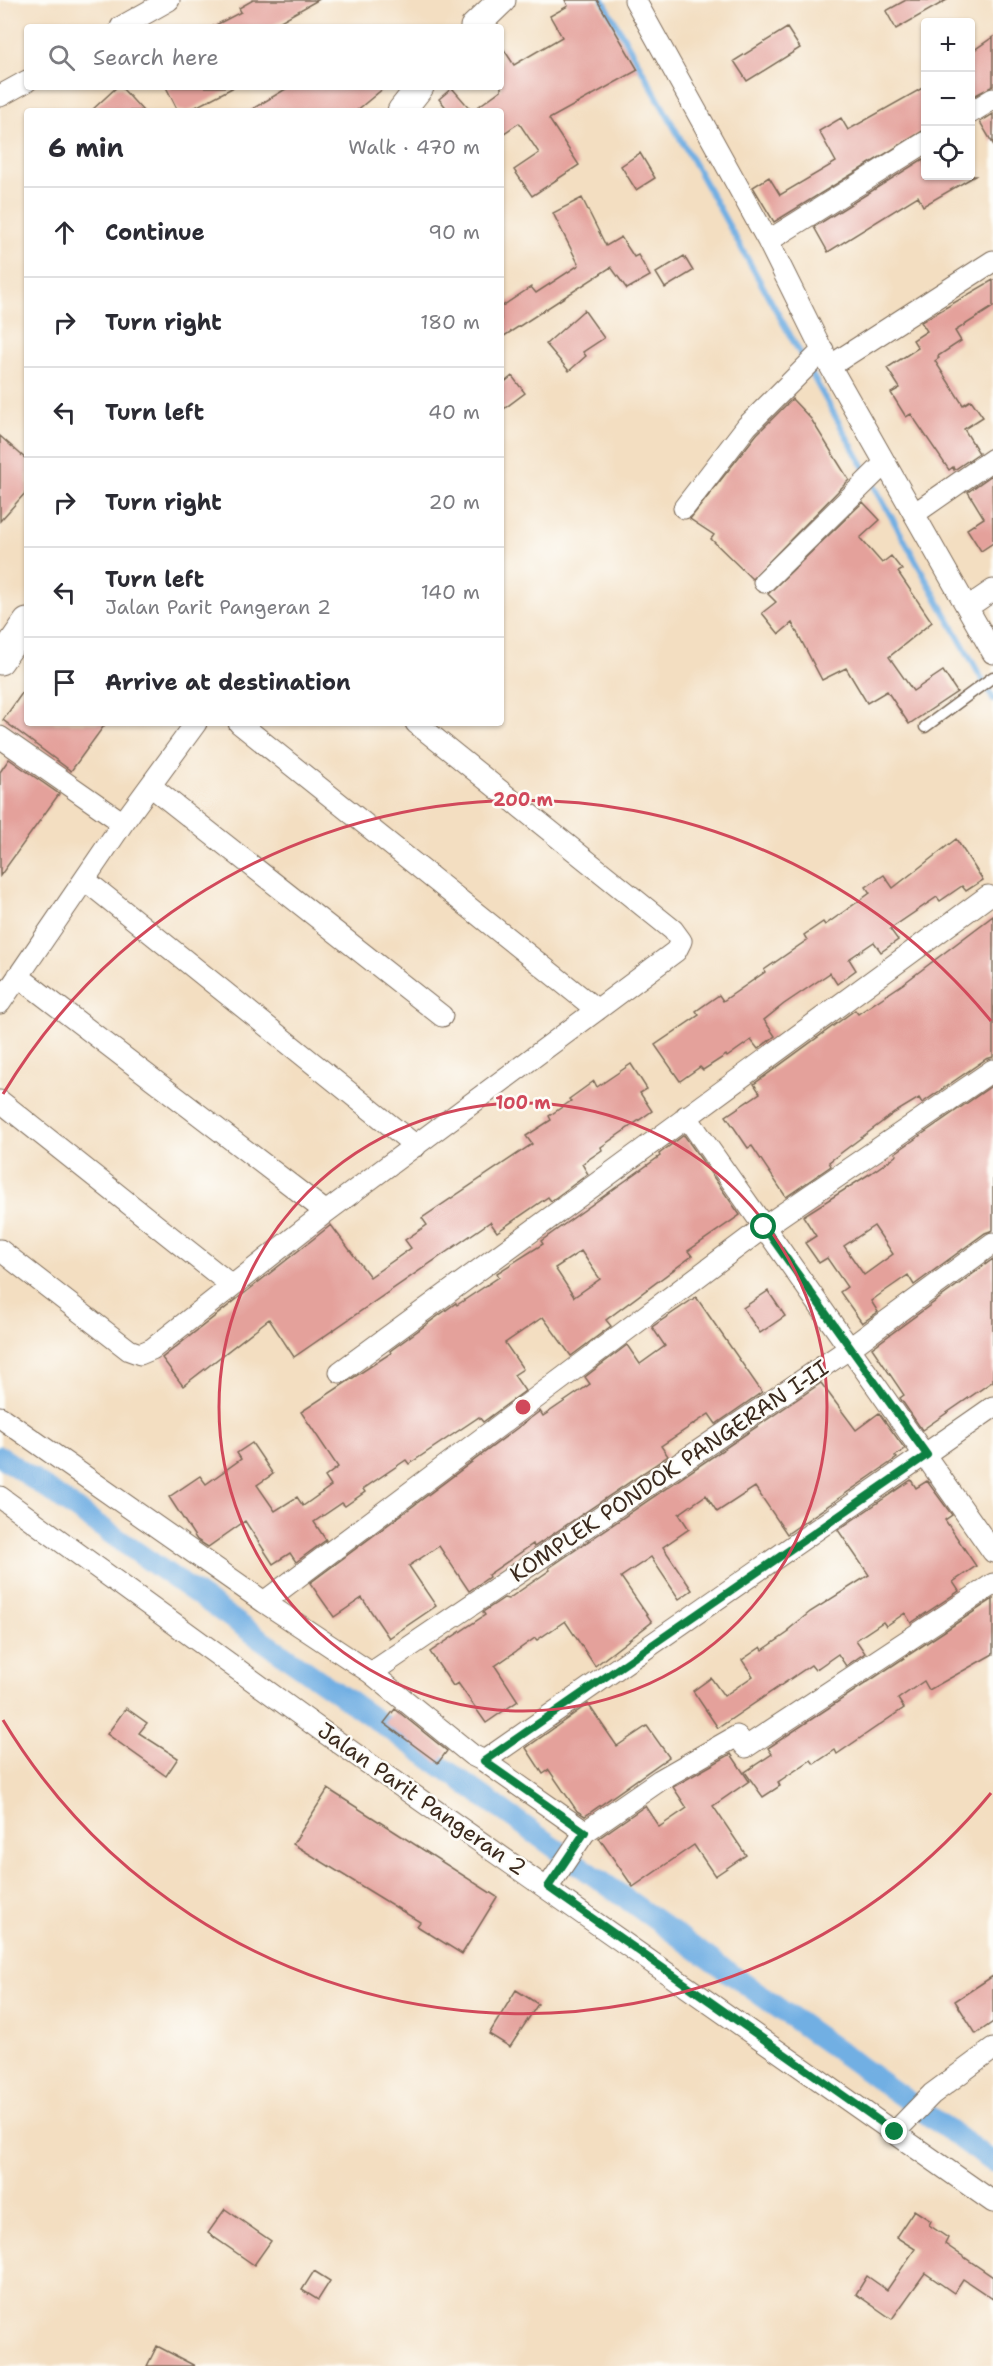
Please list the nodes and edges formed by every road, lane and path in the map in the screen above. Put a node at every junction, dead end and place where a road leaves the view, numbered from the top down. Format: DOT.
graph roads {
  1 [pos="169,0"];
  2 [pos="502,0"];
  3 [pos="635,0"];
  4 [pos="126,24"];
  5 [pos="477,24"];
  6 [pos="24,83"];
  7 [pos="418,90"];
  8 [pos="0,96"];
  9 [pos="993,99"];
  10 [pos="403,108"];
  11 [pos="975,110"];
  12 [pos="921,145"];
  13 [pos="768,241"];
  14 [pos="993,261"];
  15 [pos="823,358"];
  16 [pos="993,459"];
  17 [pos="875,473"];
  18 [pos="684,508"];
  19 [pos="914,514"];
  20 [pos="764,582"];
  21 [pos="993,590"];
  22 [pos="968,607"];
  23 [pos="24,626"];
  24 [pos="993,653"];
  25 [pos="0,662"];
  26 [pos="993,677"];
  27 [pos="194,726"];
  28 [pos="243,726"];
  29 [pos="420,726"];
  30 [pos="925,727"];
  31 [pos="0,737"];
  32 [pos="152,787"];
  33 [pos="123,823"];
  34 [pos="85,880"];
  35 [pos="988,896"];
  36 [pos="18,976"];
  37 [pos="0,1003"];
  38 [pos="597,1010"];
  39 [pos="442,1016"];
  40 [pos="993,1070"];
  41 [pos="0,1101"];
  42 [pos="686,1116"];
  43 [pos="416,1146"];
  44 [pos="326,1212"];
  45 [pos="764,1227"];
  46 [pos="993,1243"];
  47 [pos="0,1250"];
  48 [pos="231,1285"];
  49 [pos="850,1348"];
  50 [pos="340,1372"];
  51 [pos="993,1407"];
  52 [pos="0,1417"];
  53 [pos="927,1455"];
  54 [pos="0,1497"];
  55 [pos="993,1552"];
  56 [pos="993,1584"];
  57 [pos="264,1602"];
  58 [pos="371,1673"];
  59 [pos="484,1761"];
  60 [pos="582,1837"];
  61 [pos="551,1883"];
  62 [pos="993,2049"];
  63 [pos="900,2125"];
  64 [pos="993,2202"];
  1 -- 4 [label="street"];
  2 -- 5 [label="street"];
  3 -- 13 [label="street"];
  6 -- 8 [label="street"];
  7 -- 10 [label="street"];
  9 -- 11 [label="street"];
  12 -- 13 [label="street"];
  13 -- 15 [label="street"];
  14 -- 15 [label="street"];
  15 -- 17 [label="street"];
  15 -- 18 [label="street"];
  16 -- 19 [label="street"];
  17 -- 19 [label="street"];
  17 -- 20 [label="street"];
  19 -- 22 [label="street"];
  21 -- 22 [label="street"];
  22 -- 24 [label="street"];
  23 -- 25 [label="street"];
  26 -- 30 [label="lane"];
  27 -- 32 [label="street"];
  28 -- 38 [label="street"];
  29 -- 38 [label="street"];
  31 -- 33 [label="street"];
  32 -- 33 [label="street"];
  32 -- 39 [label="street"];
  33 -- 34 [label="street"];
  34 -- 36 [label="street"];
  34 -- 43 [label="street"];
  35 -- 42 [label="street"];
  36 -- 37 [label="street"];
  36 -- 44 [label="street"];
  38 -- 43 [label="street"];
  40 -- 45 [label="street"];
  41 -- 48 [label="street"];
  42 -- 45 [label="street"];
  42 -- 50 [label="street"];
  43 -- 44 [label="street"];
  44 -- 48 [label="street"];
  45 -- 49 [label="street"];
  45 -- 57 [label="street"];
  46 -- 49 [label="street, KOMPLEK PONDOK PANGERAN I-II"];
  47 -- 48 [label="street"];
  49 -- 53 [label="street"];
  49 -- 58 [label="street, KOMPLEK PONDOK PANGERAN I-II"];
  51 -- 53 [label="street"];
  52 -- 57 [label="street"];
  53 -- 55 [label="street"];
  53 -- 59 [label="street"];
  54 -- 61 [label="street, Jalan Parit Pangeran 2"];
  56 -- 60 [label="street"];
  57 -- 58 [label="street"];
  58 -- 59 [label="street"];
  59 -- 60 [label="street"];
  60 -- 61 [label="street"];
  61 -- 63 [label="street, Jalan Parit Pangeran 2"];
  62 -- 63 [label="street"];
  63 -- 64 [label="street, Jalan Parit Pangeran 2"];
}
